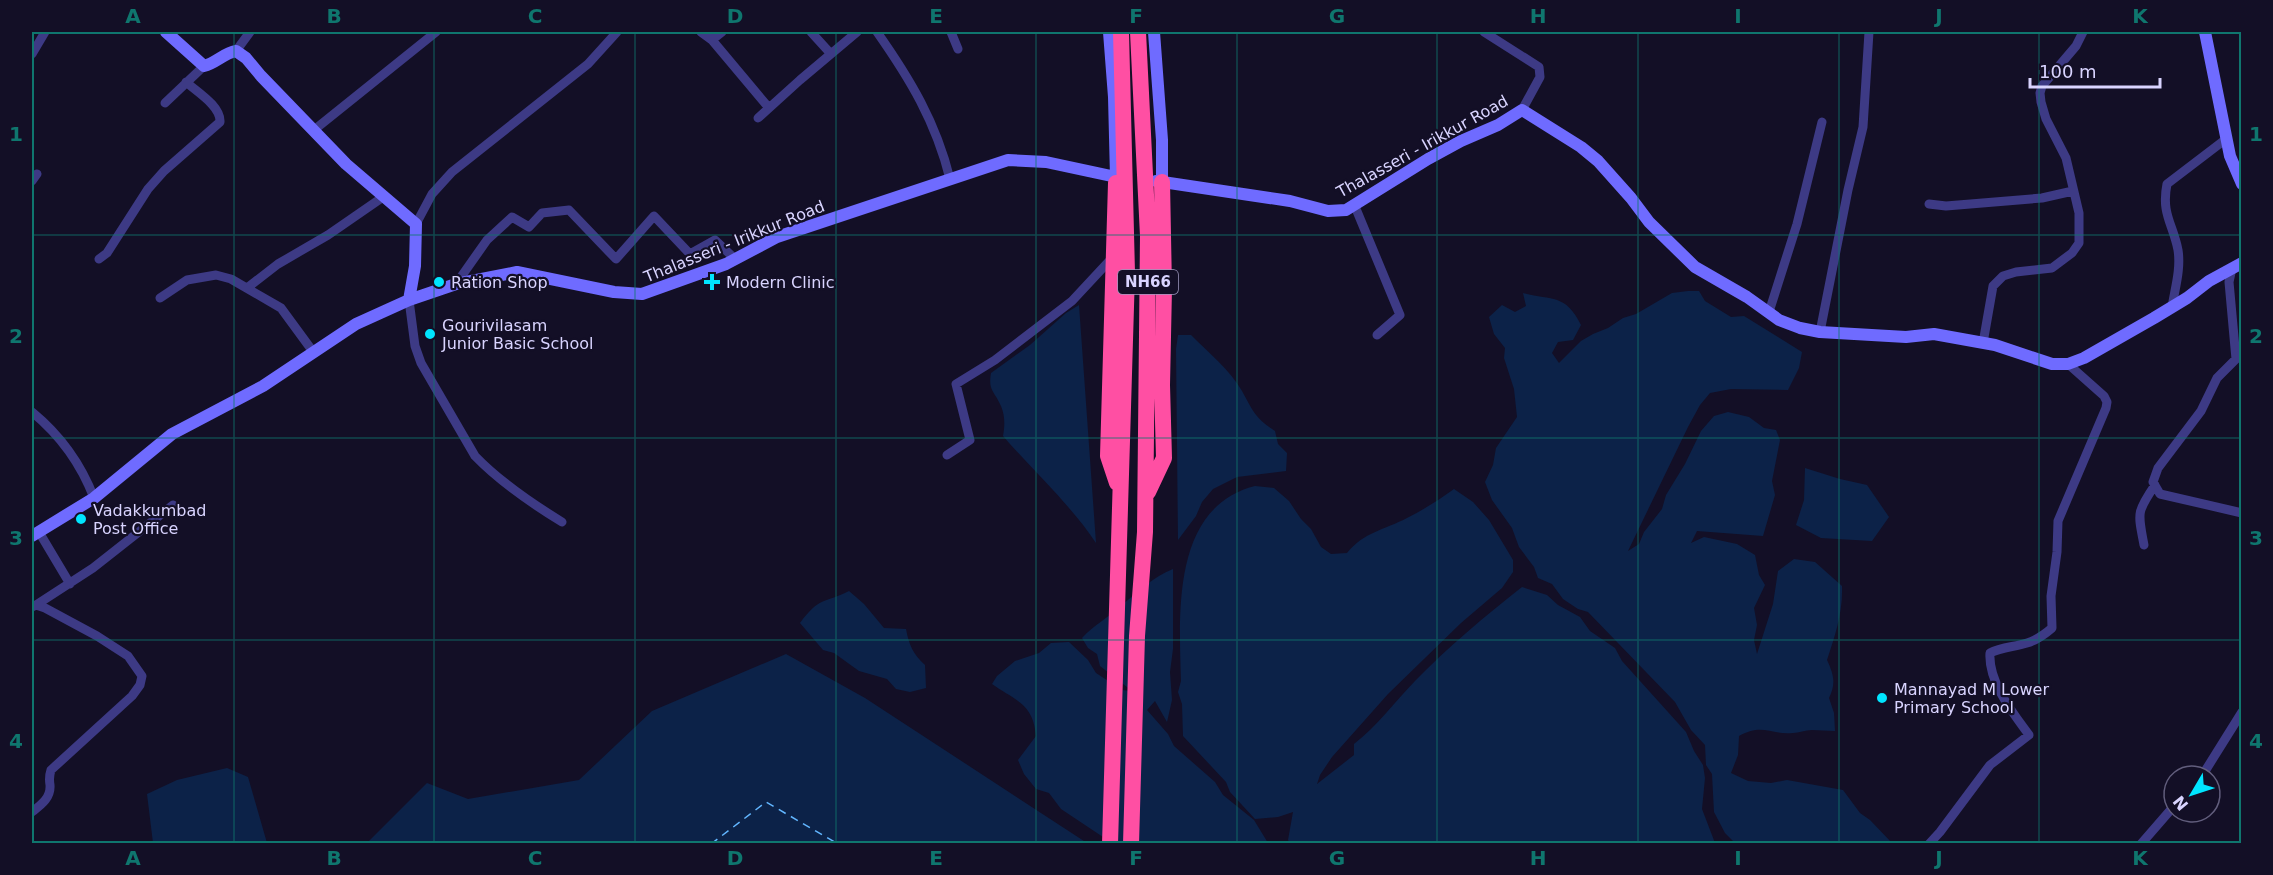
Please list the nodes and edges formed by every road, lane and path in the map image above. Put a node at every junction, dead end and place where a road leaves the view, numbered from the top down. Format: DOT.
graph roads {
  1 [pos="45,32"];
  2 [pos="166,32"];
  3 [pos="250,32"];
  4 [pos="436,32"];
  5 [pos="617,32"];
  6 [pos="701,32"];
  7 [pos="722,32"];
  8 [pos="811,32"];
  9 [pos="857,32"];
  10 [pos="877,32"];
  11 [pos="951,32"];
  12 [pos="1109,32"];
  13 [pos="1121,32"];
  14 [pos="1138,32"];
  15 [pos="1154,32"];
  16 [pos="1484,32"];
  17 [pos="1869,32"];
  18 [pos="2084,32"];
  19 [pos="2209,32"];
  20 [pos="712,40"];
  21 [pos="958,48"];
  22 [pos="236,51"];
  23 [pos="32,54"];
  24 [pos="831,54"];
  25 [pos="204,66"];
  26 [pos="186,82"];
  27 [pos="165,103"];
  28 [pos="769,108"];
  29 [pos="1522,110"];
  30 [pos="758,118"];
  31 [pos="1822,122"];
  32 [pos="314,130"];
  33 [pos="2226,139"];
  34 [pos="1116,177"];
  35 [pos="2240,178"];
  36 [pos="950,179"];
  37 [pos="1159,181"];
  38 [pos="2073,190"];
  39 [pos="382,197"];
  40 [pos="1354,204"];
  41 [pos="1929,204"];
  42 [pos="416,224"];
  43 [pos="1113,257"];
  44 [pos="99,259"];
  45 [pos="735,259"];
  46 [pos="2237,266"];
  47 [pos="456,284"];
  48 [pos="247,288"];
  49 [pos="160,298"];
  50 [pos="409,300"];
  51 [pos="2172,307"];
  52 [pos="1769,312"];
  53 [pos="1820,332"];
  54 [pos="1377,335"];
  55 [pos="1983,343"];
  56 [pos="314,353"];
  57 [pos="2068,364"];
  58 [pos="32,412"];
  59 [pos="947,455"];
  60 [pos="2155,485"];
  61 [pos="1122,495"];
  62 [pos="94,498"];
  63 [pos="1145,499"];
  64 [pos="173,505"];
  65 [pos="2241,513"];
  66 [pos="562,522"];
  67 [pos="35,534"];
  68 [pos="2144,545"];
  69 [pos="70,584"];
  70 [pos="34,606"];
  71 [pos="2241,712"];
  72 [pos="2209,764"];
  73 [pos="32,812"];
  74 [pos="2162,820"];
  75 [pos="1110,843"];
  76 [pos="1131,843"];
  77 [pos="1929,843"];
  78 [pos="2142,843"];
  1 -- 23 [label="street"];
  2 -- 25 [label="main road"];
  3 -- 22 [label="street"];
  4 -- 32 [label="street"];
  5 -- 42 [label="street"];
  6 -- 20 [label="street"];
  7 -- 20 [label="street"];
  8 -- 24 [label="street"];
  9 -- 24 [label="street"];
  10 -- 36 [label="street"];
  11 -- 21 [label="street"];
  12 -- 34 [label="main road"];
  13 -- 61 [label="highway, NH66"];
  14 -- 63 [label="highway, NH66"];
  15 -- 37 [label="main road"];
  16 -- 29 [label="street"];
  17 -- 53 [label="street"];
  18 -- 38 [label="street"];
  19 -- 33 [label="main road"];
  20 -- 28 [label="street"];
  22 -- 25 [label="main road"];
  22 -- 32 [label="main road"];
  24 -- 28 [label="street"];
  25 -- 26 [label="street"];
  26 -- 27 [label="street"];
  26 -- 44 [label="street"];
  28 -- 30 [label="street"];
  29 -- 40 [label="main road, Thalasseri - Irikkur Road"];
  29 -- 52 [label="main road, Thalasseri - Irikkur Road"];
  31 -- 52 [label="street"];
  32 -- 39 [label="main road"];
  33 -- 35 [label="main road"];
  33 -- 51 [label="street"];
  34 -- 36 [label="main road, Thalasseri - Irikkur Road"];
  34 -- 43 [label="highway"];
  36 -- 45 [label="main road, Thalasseri - Irikkur Road"];
  37 -- 40 [label="main road, Thalasseri - Irikkur Road"];
  37 -- 63 [label="highway"];
  38 -- 41 [label="street"];
  38 -- 55 [label="street"];
  39 -- 42 [label="main road"];
  39 -- 48 [label="street"];
  40 -- 54 [label="street"];
  42 -- 50 [label="main road"];
  43 -- 59 [label="street"];
  43 -- 61 [label="highway"];
  45 -- 47 [label="main road, Thalasseri - Irikkur Road"];
  45 -- 47 [label="street"];
  46 -- 51 [label="main road"];
  46 -- 60 [label="street"];
  47 -- 50 [label="main road, Thalasseri - Irikkur Road"];
  48 -- 49 [label="street"];
  48 -- 56 [label="street"];
  50 -- 56 [label="main road, Thalasseri - Irikkur Road"];
  50 -- 66 [label="street"];
  51 -- 57 [label="main road"];
  52 -- 53 [label="main road, Thalasseri - Irikkur Road"];
  53 -- 55 [label="main road, Thalasseri - Irikkur Road"];
  55 -- 57 [label="main road, Thalasseri - Irikkur Road"];
  56 -- 62 [label="main road, Thalasseri - Irikkur Road"];
  57 -- 77 [label="street"];
  58 -- 62 [label="street"];
  60 -- 65 [label="street"];
  60 -- 68 [label="street"];
  61 -- 75 [label="highway, NH66"];
  62 -- 67 [label="main road, Thalasseri - Irikkur Road"];
  63 -- 76 [label="highway, NH66"];
  64 -- 69 [label="street"];
  67 -- 69 [label="street"];
  69 -- 70 [label="street"];
  70 -- 73 [label="street"];
  71 -- 72 [label="street"];
  74 -- 78 [label="street"];
}
